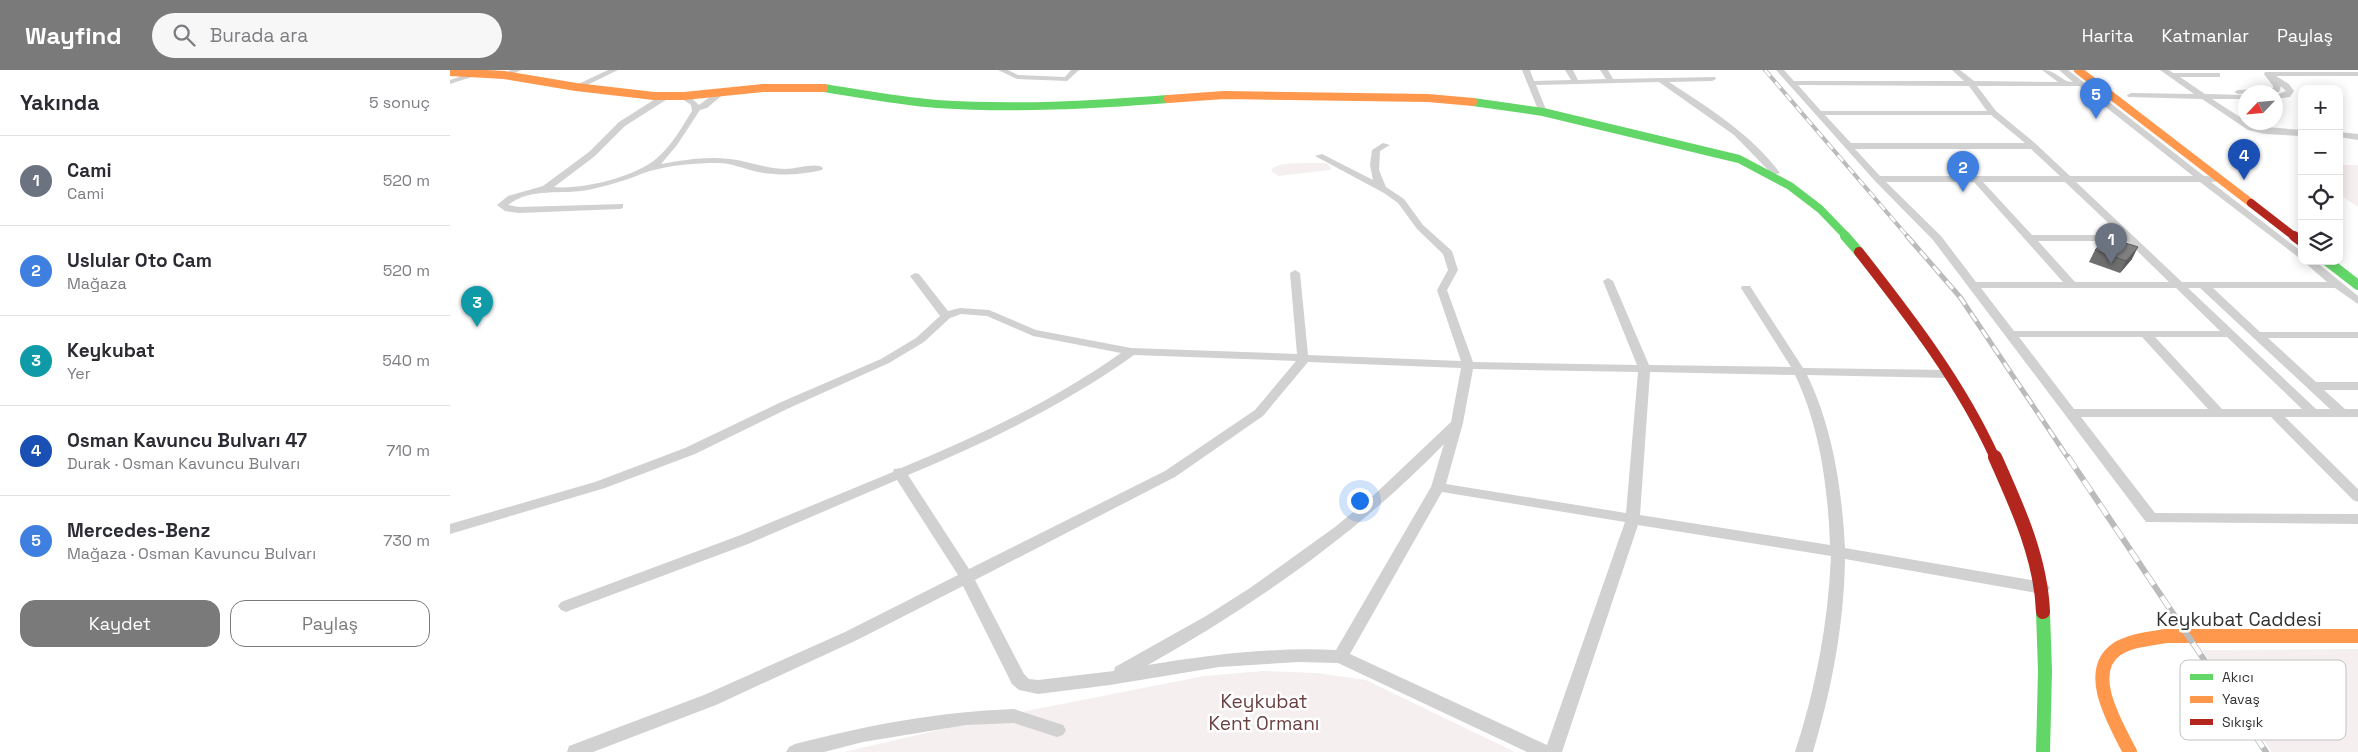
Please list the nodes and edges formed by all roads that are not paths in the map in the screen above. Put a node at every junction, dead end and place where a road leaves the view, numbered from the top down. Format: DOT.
graph roads {
  1 [pos="518,70"];
  2 [pos="614,70"];
  3 [pos="1002,70"];
  4 [pos="1024,70"];
  5 [pos="1075,70"];
  6 [pos="1526,70"];
  7 [pos="1570,70"];
  8 [pos="1604,70"];
  9 [pos="1638,70"];
  10 [pos="1671,70"];
  11 [pos="1705,70"];
  12 [pos="1780,70"];
  13 [pos="1956,70"];
  14 [pos="2046,70"];
  15 [pos="2063,70"];
  16 [pos="2078,70"];
  17 [pos="2097,70"];
  18 [pos="2164,70"];
  19 [pos="450,72"];
  20 [pos="2264,72"];
  21 [pos="480,73"];
  22 [pos="2358,74"];
  23 [pos="504,75"];
  24 [pos="2172,75"];
  25 [pos="2217,75"];
  26 [pos="1017,77"];
  27 [pos="1645,80"];
  28 [pos="1660,80"];
  29 [pos="1678,80"];
  30 [pos="2110,80"];
  31 [pos="1611,81"];
  32 [pos="450,82"];
  33 [pos="1576,82"];
  34 [pos="1531,83"];
  35 [pos="1792,83"];
  36 [pos="1972,84"];
  37 [pos="2066,84"];
  38 [pos="2080,84"];
  39 [pos="2282,85"];
  40 [pos="2283,86"];
  41 [pos="576,87"];
  42 [pos="722,92"];
  43 [pos="2127,92"];
  44 [pos="2202,95"];
  45 [pos="2283,95"];
  46 [pos="666,96"];
  47 [pos="684,96"];
  48 [pos="2238,97"];
  49 [pos="2146,106"];
  50 [pos="696,109"];
  51 [pos="1542,112"];
  52 [pos="1818,113"];
  53 [pos="1993,113"];
  54 [pos="2298,133"];
  55 [pos="2343,135"];
  56 [pos="2358,137"];
  57 [pos="1386,145"];
  58 [pos="1848,146"];
  59 [pos="2032,146"];
  60 [pos="1319,156"];
  61 [pos="649,168"];
  62 [pos="819,168"];
  63 [pos="1776,173"];
  64 [pos="1878,179"];
  65 [pos="1976,179"];
  66 [pos="2067,179"];
  67 [pos="2203,179"];
  68 [pos="2220,179"];
  69 [pos="546,188"];
  70 [pos="1382,188"];
  71 [pos="620,206"];
  72 [pos="2029,238"];
  73 [pos="2129,238"];
  74 [pos="2298,239"];
  75 [pos="2298,253"];
  76 [pos="2313,265"];
  77 [pos="2332,265"];
  78 [pos="1295,273"];
  79 [pos="915,276"];
  80 [pos="1608,281"];
  81 [pos="2178,284"];
  82 [pos="1973,285"];
  83 [pos="2072,285"];
  84 [pos="2203,285"];
  85 [pos="2338,285"];
  86 [pos="2358,285"];
  87 [pos="1746,288"];
  88 [pos="2358,301"];
  89 [pos="946,316"];
  90 [pos="2011,334"];
  91 [pos="2230,334"];
  92 [pos="2146,335"];
  93 [pos="2256,335"];
  94 [pos="2358,335"];
  95 [pos="1131,351"];
  96 [pos="1303,360"];
  97 [pos="1468,366"];
  98 [pos="1644,368"];
  99 [pos="1799,372"];
  100 [pos="1949,374"];
  101 [pos="2312,386"];
  102 [pos="2358,386"];
  103 [pos="2312,412"];
  104 [pos="2070,413"];
  105 [pos="2219,413"];
  106 [pos="2274,413"];
  107 [pos="2342,413"];
  108 [pos="2358,413"];
  109 [pos="1457,423"];
  110 [pos="899,472"];
  111 [pos="1438,486"];
  112 [pos="2358,497"];
  113 [pos="2358,519"];
  114 [pos="1634,520"];
  115 [pos="450,529"];
  116 [pos="1838,552"];
  117 [pos="966,576"];
  118 [pos="2042,588"];
  119 [pos="566,606"];
  120 [pos="2358,636"];
  121 [pos="1340,657"];
  122 [pos="1110,678"];
  123 [pos="1057,730"];
  124 [pos="575,751"];
  125 [pos="795,752"];
  126 [pos="1545,752"];
  127 [pos="1553,752"];
  128 [pos="1804,752"];
  129 [pos="2043,752"];
  130 [pos="2130,752"];
  1 -- 23 [label="street"];
  2 -- 41 [label="street"];
  3 -- 26 [label="street"];
  4 -- 26 [label="street"];
  5 -- 26 [label="street"];
  6 -- 34 [label="street"];
  7 -- 33 [label="street"];
  8 -- 31 [label="street"];
  9 -- 27 [label="street"];
  10 -- 29 [label="street"];
  11 -- 29 [label="street"];
  12 -- 35 [label="street"];
  13 -- 36 [label="street"];
  14 -- 37 [label="street"];
  15 -- 38 [label="street"];
  16 -- 68 [label="main road"];
  17 -- 30 [label="main road"];
  18 -- 24 [label="street"];
  19 -- 21 [label="main road"];
  20 -- 22 [label="street"];
  20 -- 39 [label="street"];
  20 -- 44 [label="street"];
  21 -- 23 [label="main road"];
  21 -- 32 [label="street"];
  23 -- 41 [label="main road"];
  24 -- 25 [label="street"];
  24 -- 44 [label="street"];
  27 -- 28 [label="street"];
  27 -- 31 [label="street"];
  28 -- 29 [label="street"];
  28 -- 63 [label="street"];
  31 -- 33 [label="street"];
  33 -- 34 [label="street"];
  34 -- 51 [label="street"];
  35 -- 36 [label="street"];
  35 -- 52 [label="street"];
  36 -- 37 [label="street"];
  36 -- 53 [label="street"];
  37 -- 38 [label="street"];
  38 -- 67 [label="street"];
  40 -- 45 [label="street"];
  41 -- 46 [label="main road"];
  42 -- 47 [label="main road"];
  42 -- 50 [label="street"];
  42 -- 51 [label="main road"];
  43 -- 44 [label="street"];
  43 -- 49 [label="main road"];
  44 -- 48 [label="street"];
  44 -- 54 [label="street"];
  46 -- 47 [label="main road"];
  46 -- 69 [label="street"];
  47 -- 50 [label="street"];
  50 -- 61 [label="street"];
  51 -- 63 [label="main road"];
  52 -- 53 [label="street"];
  52 -- 58 [label="street"];
  53 -- 59 [label="street"];
  55 -- 56 [label="street"];
  57 -- 70 [label="street"];
  58 -- 59 [label="street"];
  58 -- 64 [label="street"];
  59 -- 66 [label="street"];
  60 -- 70 [label="street"];
  61 -- 62 [label="street"];
  61 -- 69 [label="street"];
  63 -- 100 [label="main road"];
  64 -- 65 [label="street"];
  64 -- 82 [label="street"];
  65 -- 66 [label="street"];
  65 -- 72 [label="street"];
  66 -- 67 [label="street"];
  66 -- 73 [label="street"];
  67 -- 68 [label="street"];
  67 -- 75 [label="street"];
  68 -- 74 [label="main road"];
  69 -- 71 [label="street"];
  70 -- 97 [label="street"];
  72 -- 73 [label="street"];
  72 -- 83 [label="street"];
  73 -- 81 [label="street"];
  76 -- 85 [label="street"];
  77 -- 86 [label="main road"];
  78 -- 96 [label="street"];
  79 -- 89 [label="street"];
  80 -- 98 [label="street"];
  81 -- 83 [label="street"];
  81 -- 84 [label="street"];
  81 -- 91 [label="street"];
  82 -- 83 [label="street"];
  82 -- 90 [label="street"];
  84 -- 85 [label="street"];
  84 -- 93 [label="street"];
  85 -- 88 [label="street"];
  87 -- 99 [label="street"];
  89 -- 95 [label="street"];
  89 -- 115 [label="street"];
  90 -- 92 [label="street"];
  90 -- 104 [label="street"];
  91 -- 92 [label="street"];
  91 -- 103 [label="street"];
  92 -- 105 [label="street"];
  93 -- 94 [label="street"];
  93 -- 101 [label="street"];
  95 -- 96 [label="street"];
  95 -- 110 [label="street"];
  96 -- 97 [label="street"];
  96 -- 117 [label="street"];
  97 -- 98 [label="street"];
  97 -- 109 [label="street"];
  98 -- 99 [label="street"];
  98 -- 114 [label="street"];
  99 -- 100 [label="street"];
  99 -- 116 [label="street"];
  100 -- 118 [label="main road"];
  101 -- 102 [label="street"];
  101 -- 107 [label="street"];
  103 -- 106 [label="street"];
  103 -- 107 [label="street"];
  104 -- 105 [label="street"];
  104 -- 113 [label="street"];
  105 -- 106 [label="street"];
  106 -- 112 [label="street"];
  107 -- 108 [label="street"];
  109 -- 111 [label="street"];
  109 -- 122 [label="street"];
  110 -- 117 [label="street"];
  110 -- 119 [label="street"];
  111 -- 114 [label="street"];
  111 -- 121 [label="street"];
  114 -- 116 [label="street"];
  114 -- 127 [label="street"];
  116 -- 118 [label="street"];
  116 -- 128 [label="street"];
  117 -- 122 [label="street"];
  117 -- 124 [label="street"];
  118 -- 129 [label="main road"];
  120 -- 130 [label="main road, Keykubat Caddesi"];
  121 -- 122 [label="street"];
  121 -- 126 [label="street"];
  123 -- 125 [label="street"];
}
